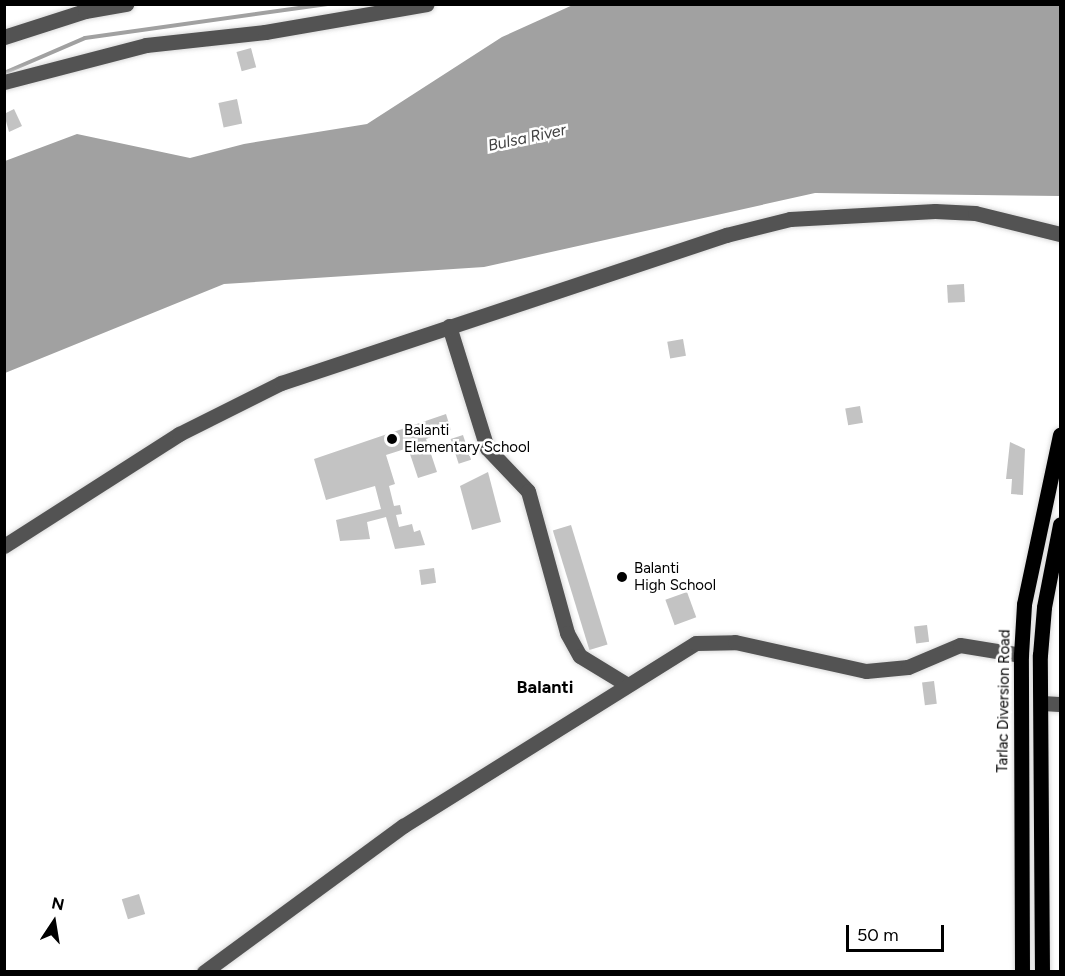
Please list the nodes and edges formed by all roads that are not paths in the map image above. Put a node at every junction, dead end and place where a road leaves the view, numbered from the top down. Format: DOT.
graph roads {
  1 [pos="126,4"];
  2 [pos="427,4"];
  3 [pos="4,36"];
  4 [pos="4,82"];
  5 [pos="1060,234"];
  6 [pos="449,326"];
  7 [pos="1060,435"];
  8 [pos="1060,525"];
  9 [pos="4,546"];
  10 [pos="1021,655"];
  11 [pos="1040,655"];
  12 [pos="626,684"];
  13 [pos="1021,704"];
  14 [pos="1041,704"];
  15 [pos="1060,704"];
  16 [pos="204,972"];
  17 [pos="1022,972"];
  18 [pos="1042,972"];
  1 -- 3 [label="street"];
  2 -- 4 [label="street"];
  5 -- 6 [label="street"];
  6 -- 9 [label="street"];
  6 -- 12 [label="street"];
  7 -- 10 [label="main road, Tarlac Diversion Road"];
  8 -- 11 [label="main road"];
  10 -- 11 [label="main road"];
  10 -- 12 [label="street"];
  10 -- 13 [label="main road, Tarlac Diversion Road"];
  11 -- 14 [label="main road"];
  12 -- 16 [label="street"];
  13 -- 14 [label="main road"];
  13 -- 17 [label="main road, Tarlac Diversion Road"];
  14 -- 15 [label="street"];
  14 -- 18 [label="main road"];
}
